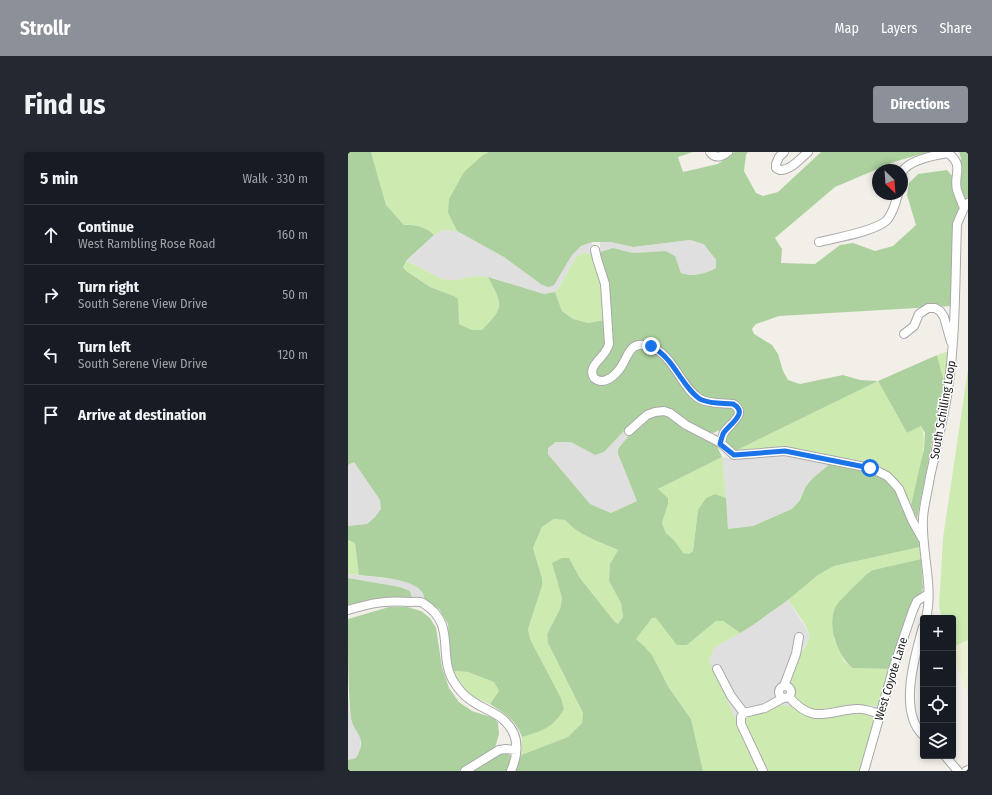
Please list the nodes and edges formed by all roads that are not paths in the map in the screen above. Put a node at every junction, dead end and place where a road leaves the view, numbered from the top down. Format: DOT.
graph roads {
  1 [pos="710,152"];
  2 [pos="728,152"];
  3 [pos="784,152"];
  4 [pos="808,152"];
  5 [pos="908,165"];
  6 [pos="896,200"];
  7 [pos="966,206"];
  8 [pos="819,242"];
  9 [pos="595,250"];
  10 [pos="904,334"];
  11 [pos="953,350"];
  12 [pos="629,431"];
  13 [pos="720,444"];
  14 [pos="923,539"];
  15 [pos="928,594"];
  16 [pos="348,610"];
  17 [pos="926,615"];
  18 [pos="799,638"];
  19 [pos="920,638"];
  20 [pos="717,669"];
  21 [pos="786,698"];
  22 [pos="744,713"];
  23 [pos="880,714"];
  24 [pos="920,731"];
  25 [pos="516,750"];
  26 [pos="948,759"];
  27 [pos="465,771"];
  28 [pos="511,771"];
  29 [pos="763,771"];
  30 [pos="864,771"];
  31 [pos="958,771"];
  1 -- 2 [label="street"];
  3 -- 4 [label="street"];
  5 -- 7 [label="street"];
  6 -- 8 [label="street"];
  7 -- 11 [label="street, South Schilling Loop"];
  9 -- 13 [label="street"];
  10 -- 11 [label="street"];
  11 -- 14 [label="street, South Schilling Loop"];
  12 -- 13 [label="street"];
  13 -- 14 [label="street"];
  14 -- 15 [label="street, South Schilling Loop"];
  15 -- 17 [label="street, South Schilling Loop"];
  15 -- 23 [label="street, West Coyote Lane"];
  16 -- 25 [label="street"];
  18 -- 21 [label="street"];
  19 -- 24 [label="street"];
  20 -- 22 [label="street"];
  21 -- 22 [label="street"];
  21 -- 23 [label="street"];
  22 -- 29 [label="street"];
  23 -- 30 [label="street, West Coyote Lane"];
  25 -- 27 [label="street"];
  25 -- 28 [label="street"];
  26 -- 31 [label="street"];
}
